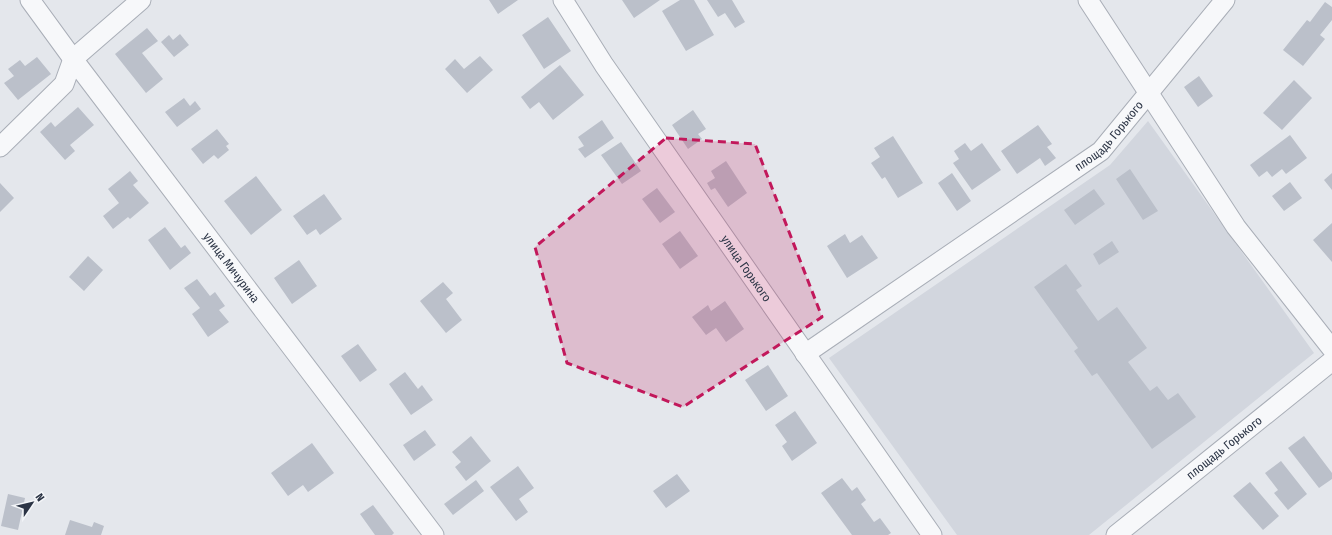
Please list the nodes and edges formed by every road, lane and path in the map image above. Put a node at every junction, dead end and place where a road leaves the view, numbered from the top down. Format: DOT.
graph roads {
  1 [pos="30,0"];
  2 [pos="140,0"];
  3 [pos="563,0"];
  4 [pos="1088,0"];
  5 [pos="1225,0"];
  6 [pos="73,59"];
  7 [pos="1149,92"];
  8 [pos="0,147"];
  9 [pos="1332,349"];
  10 [pos="805,354"];
  11 [pos="1332,361"];
  12 [pos="434,535"];
  13 [pos="932,535"];
  14 [pos="1116,535"];
  1 -- 6 [label="street, улица Мичурина"];
  2 -- 6 [label="street"];
  3 -- 10 [label="street, улица Горького"];
  4 -- 7 [label="street"];
  5 -- 7 [label="street"];
  6 -- 8 [label="street"];
  6 -- 12 [label="street, улица Мичурина"];
  7 -- 9 [label="street, площадь Горького"];
  7 -- 10 [label="street, площадь Горького"];
  10 -- 13 [label="street, улица Горького"];
  11 -- 14 [label="street, площадь Горького"];
}
